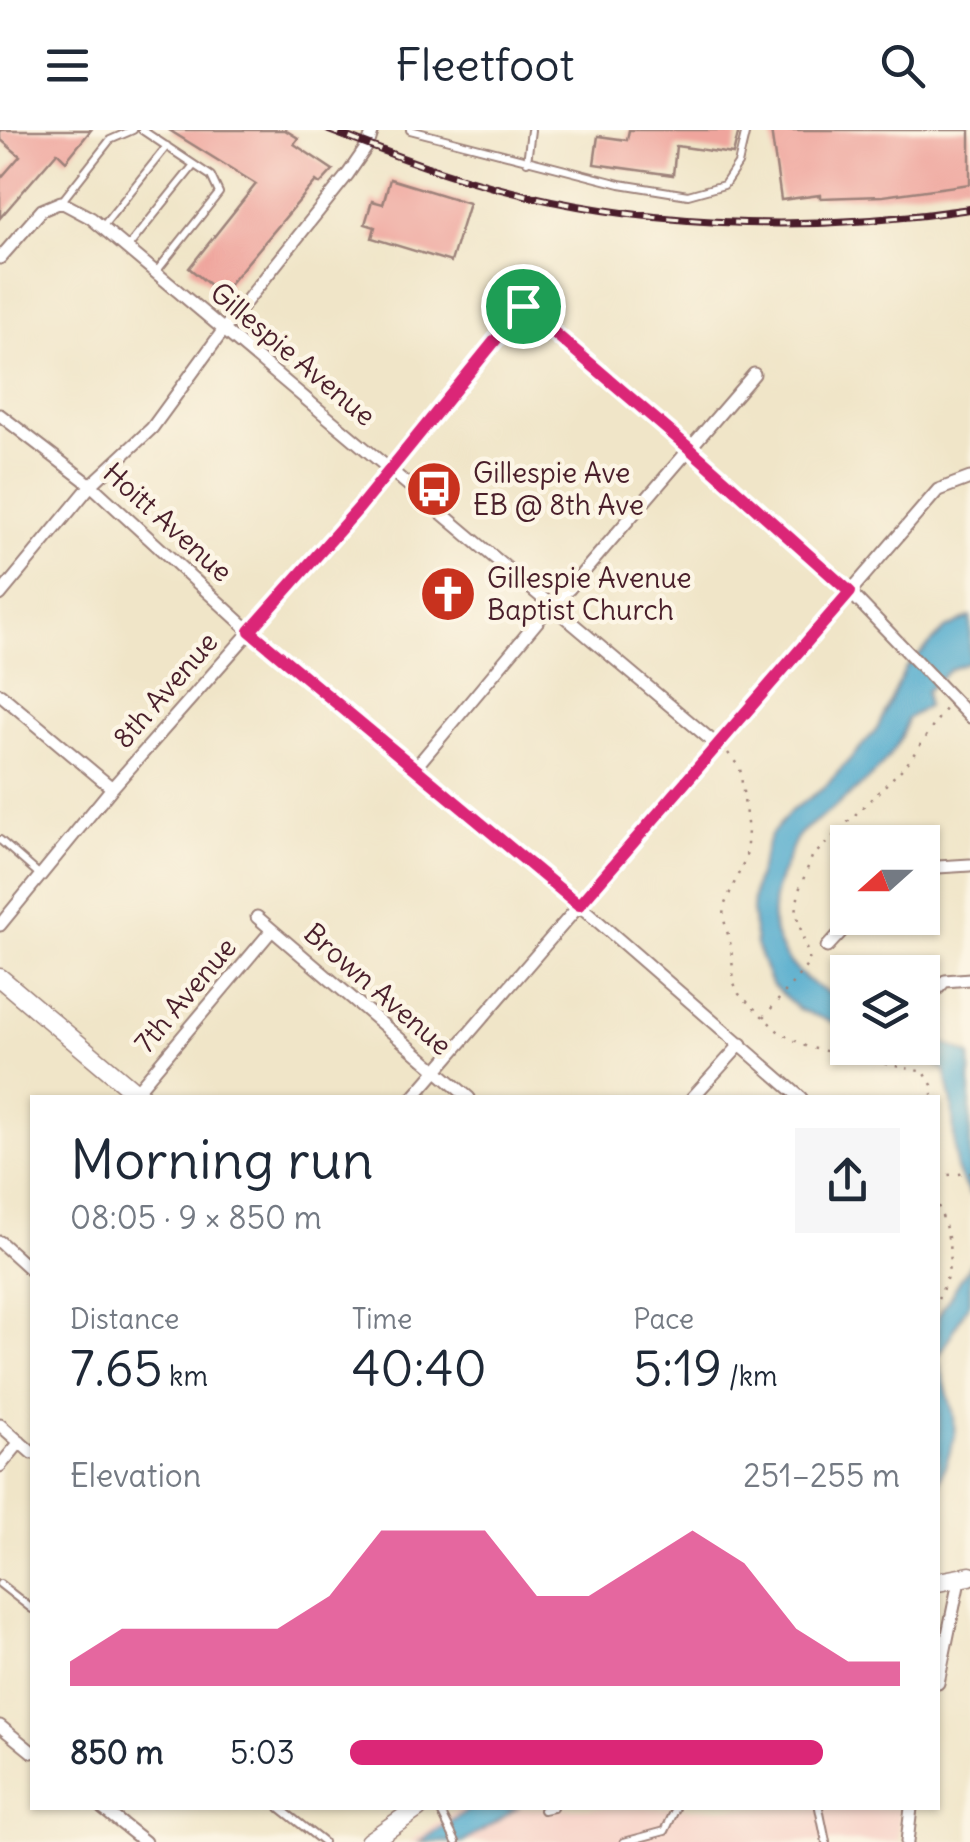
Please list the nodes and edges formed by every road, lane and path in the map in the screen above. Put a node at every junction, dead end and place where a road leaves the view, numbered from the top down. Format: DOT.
graph roads {
  1 [pos="133,130"];
  2 [pos="142,130"];
  3 [pos="373,130"];
  4 [pos="410,130"];
  5 [pos="531,130"];
  6 [pos="746,130"];
  7 [pos="167,145"];
  8 [pos="527,162"];
  9 [pos="194,164"];
  10 [pos="61,202"];
  11 [pos="102,227"];
  12 [pos="127,248"];
  13 [pos="0,258"];
  14 [pos="155,273"];
  15 [pos="224,328"];
  16 [pos="754,374"];
  17 [pos="0,415"];
  18 [pos="689,448"];
  19 [pos="388,467"];
  20 [pos="970,478"];
  21 [pos="91,485"];
  22 [pos="850,592"];
  23 [pos="0,595"];
  24 [pos="552,604"];
  25 [pos="250,631"];
  26 [pos="0,694"];
  27 [pos="958,704"];
  28 [pos="970,717"];
  29 [pos="717,745"];
  30 [pos="415,768"];
  31 [pos="112,788"];
  32 [pos="0,840"];
  33 [pos="970,866"];
  34 [pos="940,867"];
  35 [pos="40,875"];
  36 [pos="579,905"];
  37 [pos="257,917"];
  38 [pos="0,925"];
  39 [pos="272,930"];
  40 [pos="839,935"];
  41 [pos="828,947"];
  42 [pos="0,978"];
  43 [pos="970,979"];
  44 [pos="940,986"];
  45 [pos="764,1018"];
  46 [pos="740,1044"];
  47 [pos="435,1071"];
  48 [pos="139,1095"];
  49 [pos="415,1095"];
  50 [pos="465,1095"];
  51 [pos="695,1095"];
  52 [pos="799,1095"];
  53 [pos="932,1095"];
  54 [pos="970,1173"];
  55 [pos="940,1176"];
  56 [pos="940,1213"];
  57 [pos="0,1242"];
  58 [pos="30,1270"];
  59 [pos="940,1294"];
  60 [pos="0,1426"];
  61 [pos="20,1442"];
  62 [pos="30,1451"];
  63 [pos="0,1466"];
  64 [pos="965,1576"];
  65 [pos="940,1582"];
  66 [pos="0,1584"];
  67 [pos="30,1607"];
  68 [pos="940,1675"];
  69 [pos="0,1726"];
  70 [pos="30,1750"];
  71 [pos="105,1810"];
  72 [pos="283,1810"];
  73 [pos="415,1810"];
  74 [pos="440,1810"];
  75 [pos="675,1810"];
  76 [pos="818,1810"];
  77 [pos="911,1810"];
  78 [pos="145,1842"];
  79 [pos="323,1842"];
  80 [pos="369,1842"];
  81 [pos="456,1842"];
  82 [pos="624,1842"];
  83 [pos="826,1842"];
  84 [pos="907,1842"];
  1 -- 10 [label="lane"];
  2 -- 7 [label="lane"];
  3 -- 15 [label="street"];
  4 -- 8 [label="lane"];
  5 -- 8 [label="lane"];
  6 -- 8 [label="lane"];
  7 -- 9 [label="lane"];
  7 -- 11 [label="lane"];
  9 -- 12 [label="lane"];
  9 -- 14 [label="lane"];
  10 -- 11 [label="street, Gillespie Avenue"];
  10 -- 13 [label="street"];
  11 -- 12 [label="street, Gillespie Avenue"];
  12 -- 14 [label="street, Gillespie Avenue"];
  14 -- 15 [label="street, Gillespie Avenue"];
  15 -- 19 [label="street, Gillespie Avenue"];
  15 -- 21 [label="street"];
  16 -- 18 [label="street"];
  17 -- 21 [label="street, Hoitt Avenue"];
  18 -- 19 [label="street, 8th Avenue"];
  18 -- 22 [label="street"];
  18 -- 24 [label="street"];
  19 -- 24 [label="street, Gillespie Avenue"];
  19 -- 25 [label="street, 8th Avenue"];
  20 -- 22 [label="street"];
  21 -- 23 [label="street"];
  21 -- 25 [label="street, Hoitt Avenue"];
  22 -- 27 [label="street"];
  22 -- 29 [label="street"];
  24 -- 29 [label="street, Gillespie Avenue"];
  24 -- 30 [label="street"];
  25 -- 30 [label="street, Hoitt Avenue"];
  25 -- 31 [label="street, 8th Avenue"];
  26 -- 31 [label="street"];
  27 -- 28 [label="street"];
  27 -- 45 [label="path"];
  29 -- 36 [label="street"];
  29 -- 45 [label="path"];
  30 -- 36 [label="street, Hoitt Avenue"];
  31 -- 35 [label="street, 8th Avenue"];
  32 -- 35 [label="lane"];
  33 -- 34 [label="street"];
  35 -- 38 [label="street, 8th Avenue"];
  36 -- 46 [label="street, Hoitt Avenue"];
  36 -- 47 [label="street"];
  37 -- 39 [label="street, Brown Avenue"];
  39 -- 47 [label="street, Brown Avenue"];
  39 -- 48 [label="street, 7th Avenue"];
  40 -- 41 [label="street"];
  42 -- 48 [label="street"];
  43 -- 44 [label="street"];
  45 -- 53 [label="path"];
  46 -- 51 [label="street"];
  46 -- 52 [label="street, Hoitt Avenue"];
  47 -- 49 [label="street"];
  47 -- 50 [label="street, Brown Avenue"];
  54 -- 55 [label="path"];
  56 -- 59 [label="path"];
  57 -- 58 [label="street"];
  60 -- 61 [label="street"];
  61 -- 62 [label="street"];
  61 -- 63 [label="street"];
  64 -- 65 [label="street"];
  64 -- 68 [label="street"];
  66 -- 67 [label="lane"];
  69 -- 70 [label="street"];
  71 -- 78 [label="street"];
  72 -- 79 [label="lane"];
  73 -- 80 [label="street"];
  74 -- 81 [label="lane"];
  75 -- 82 [label="lane"];
  76 -- 83 [label="lane"];
  77 -- 84 [label="street"];
}
